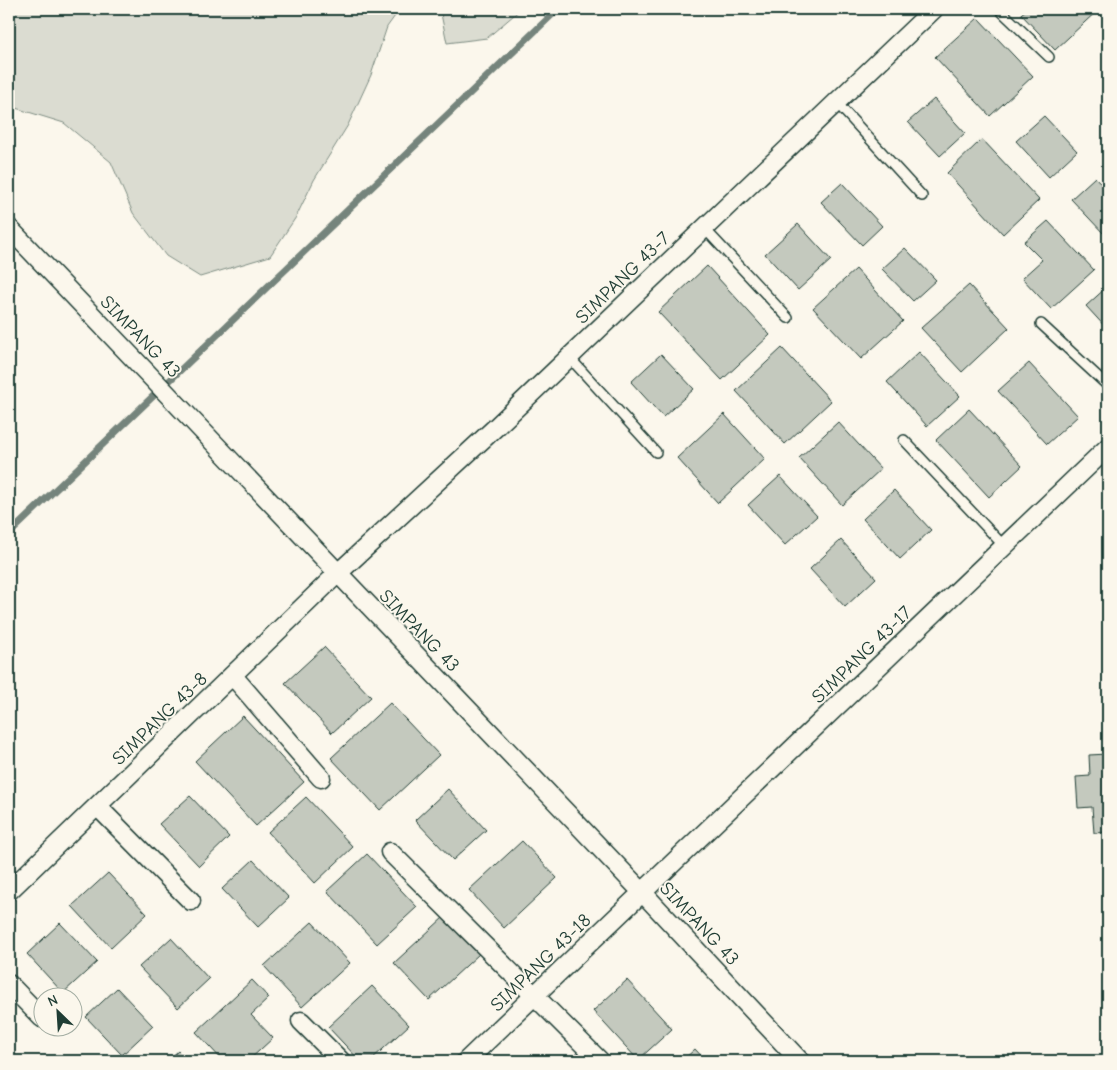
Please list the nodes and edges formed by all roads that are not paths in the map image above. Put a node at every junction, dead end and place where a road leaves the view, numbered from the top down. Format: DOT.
graph roads {
  1 [pos="934,9"];
  2 [pos="999,9"];
  3 [pos="1049,57"];
  4 [pos="836,102"];
  5 [pos="922,196"];
  6 [pos="9,228"];
  7 [pos="704,228"];
  8 [pos="788,318"];
  9 [pos="1041,324"];
  10 [pos="569,357"];
  11 [pos="1108,386"];
  12 [pos="904,440"];
  13 [pos="1108,446"];
  14 [pos="656,452"];
  15 [pos="1004,545"];
  16 [pos="338,574"];
  17 [pos="233,676"];
  18 [pos="321,778"];
  19 [pos="97,806"];
  20 [pos="390,852"];
  21 [pos="9,891"];
  22 [pos="643,893"];
  23 [pos="191,901"];
  24 [pos="9,984"];
  25 [pos="536,996"];
  26 [pos="32,1008"];
  27 [pos="301,1022"];
  28 [pos="341,1061"];
  29 [pos="466,1061"];
  30 [pos="600,1061"];
  31 [pos="800,1061"];
  1 -- 4 [label="street, SIMPANG 43-7"];
  2 -- 3 [label="lane"];
  4 -- 5 [label="lane"];
  4 -- 7 [label="street, SIMPANG 43-7"];
  6 -- 16 [label="street, SIMPANG 43"];
  7 -- 8 [label="lane"];
  7 -- 10 [label="street, SIMPANG 43-7"];
  9 -- 11 [label="lane"];
  10 -- 14 [label="lane"];
  10 -- 16 [label="street, SIMPANG 43-7"];
  12 -- 15 [label="lane"];
  13 -- 15 [label="street, SIMPANG 43-17"];
  15 -- 22 [label="street, SIMPANG 43-17"];
  16 -- 17 [label="street, SIMPANG 43-8"];
  16 -- 22 [label="street, SIMPANG 43"];
  17 -- 18 [label="street"];
  17 -- 19 [label="street, SIMPANG 43-8"];
  19 -- 21 [label="street, SIMPANG 43-8"];
  19 -- 23 [label="street"];
  20 -- 25 [label="street"];
  22 -- 25 [label="street, SIMPANG 43-18"];
  22 -- 31 [label="street, SIMPANG 43"];
  24 -- 26 [label="street"];
  25 -- 29 [label="street, SIMPANG 43-18"];
  25 -- 30 [label="street"];
  27 -- 28 [label="street"];
}
